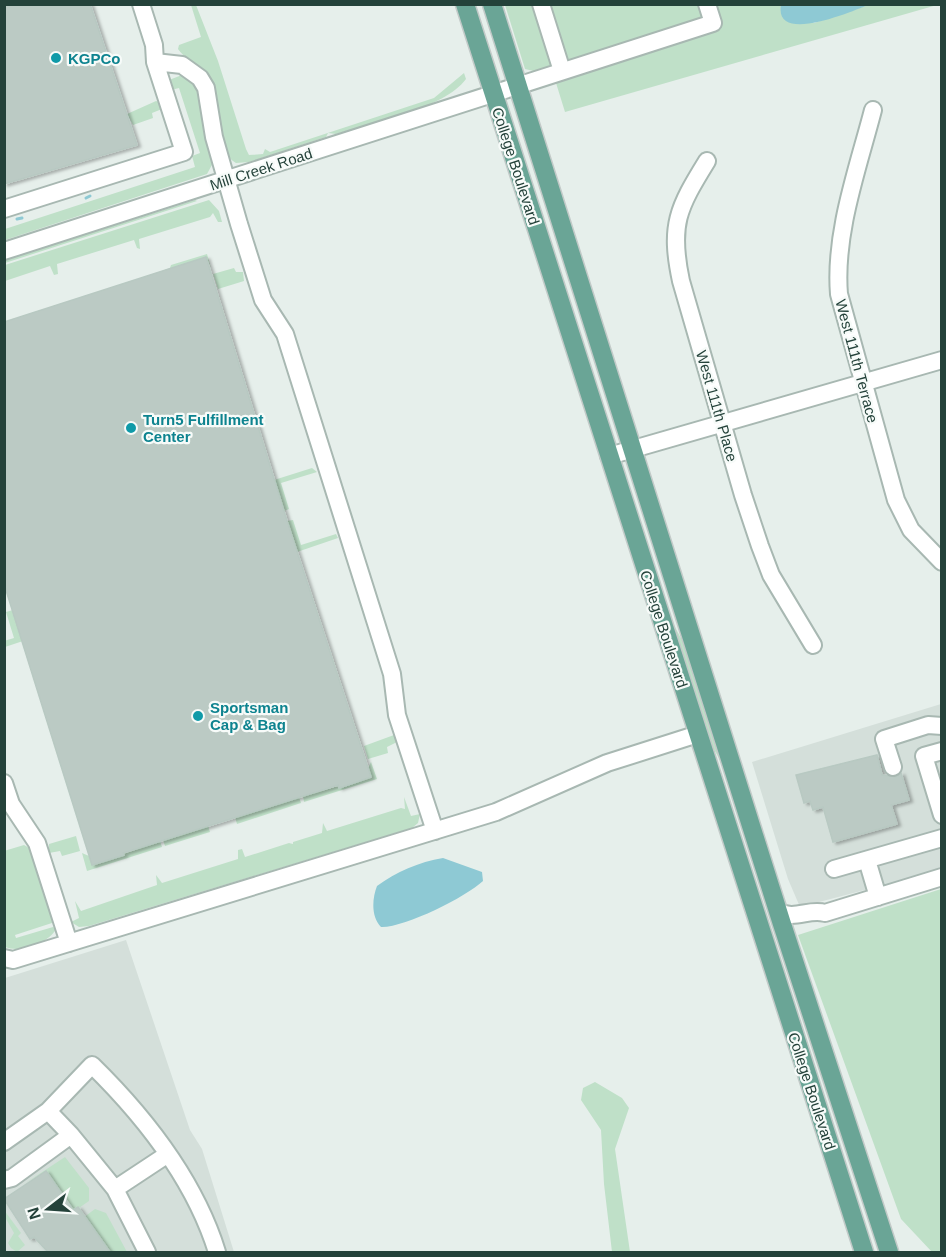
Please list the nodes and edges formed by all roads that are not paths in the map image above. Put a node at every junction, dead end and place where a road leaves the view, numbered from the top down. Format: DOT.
graph roads {
  1 [pos="141,4"];
  2 [pos="465,4"];
  3 [pos="492,4"];
  4 [pos="541,4"];
  5 [pos="707,4"];
  6 [pos="155,62"];
  7 [pos="562,71"];
  8 [pos="518,85"];
  9 [pos="493,92"];
  10 [pos="873,110"];
  11 [pos="707,161"];
  12 [pos="227,180"];
  13 [pos="4,209"];
  14 [pos="4,251"];
  15 [pos="942,360"];
  16 [pos="862,382"];
  17 [pos="723,423"];
  18 [pos="633,449"];
  19 [pos="609,456"];
  20 [pos="942,562"];
  21 [pos="813,645"];
  22 [pos="942,726"];
  23 [pos="698,734"];
  24 [pos="942,751"];
  25 [pos="893,767"];
  26 [pos="4,783"];
  27 [pos="942,815"];
  28 [pos="435,831"];
  29 [pos="942,838"];
  30 [pos="867,860"];
  31 [pos="834,869"];
  32 [pos="942,877"];
  33 [pos="878,897"];
  34 [pos="781,922"];
  35 [pos="761,931"];
  36 [pos="69,943"];
  37 [pos="4,958"];
  38 [pos="48,1111"];
  39 [pos="71,1135"];
  40 [pos="4,1142"];
  41 [pos="168,1154"];
  42 [pos="4,1180"];
  43 [pos="115,1189"];
  44 [pos="147,1252"];
  45 [pos="217,1252"];
  46 [pos="864,1252"];
  47 [pos="889,1252"];
  1 -- 6 [label="street"];
  2 -- 9 [label="main road, College Boulevard"];
  3 -- 8 [label="main road, College Boulevard"];
  4 -- 7 [label="street"];
  5 -- 7 [label="street, Mill Creek Road"];
  6 -- 12 [label="street"];
  6 -- 13 [label="street"];
  7 -- 8 [label="street, Mill Creek Road"];
  8 -- 9 [label="street, Mill Creek Road"];
  8 -- 18 [label="main road, College Boulevard"];
  9 -- 12 [label="street, Mill Creek Road"];
  9 -- 19 [label="main road, College Boulevard"];
  10 -- 16 [label="street, West 111th Terrace"];
  11 -- 17 [label="street, West 111th Place"];
  12 -- 14 [label="street, Mill Creek Road"];
  12 -- 28 [label="street"];
  15 -- 16 [label="street"];
  16 -- 17 [label="street"];
  16 -- 20 [label="street, West 111th Terrace"];
  17 -- 18 [label="street"];
  17 -- 21 [label="street, West 111th Place"];
  18 -- 19 [label="street"];
  18 -- 34 [label="main road, College Boulevard"];
  19 -- 23 [label="main road, College Boulevard"];
  22 -- 25 [label="street"];
  23 -- 28 [label="street"];
  23 -- 35 [label="main road, College Boulevard"];
  24 -- 27 [label="street"];
  26 -- 36 [label="street"];
  28 -- 36 [label="street"];
  29 -- 30 [label="street"];
  30 -- 31 [label="street"];
  30 -- 33 [label="street"];
  32 -- 33 [label="street"];
  33 -- 34 [label="street"];
  34 -- 35 [label="street"];
  34 -- 47 [label="main road, College Boulevard"];
  35 -- 46 [label="main road, College Boulevard"];
  36 -- 37 [label="street"];
  38 -- 39 [label="street"];
  38 -- 40 [label="street"];
  38 -- 41 [label="street"];
  39 -- 42 [label="street"];
  39 -- 43 [label="street"];
  41 -- 43 [label="street"];
  41 -- 45 [label="street"];
  43 -- 44 [label="street"];
}
